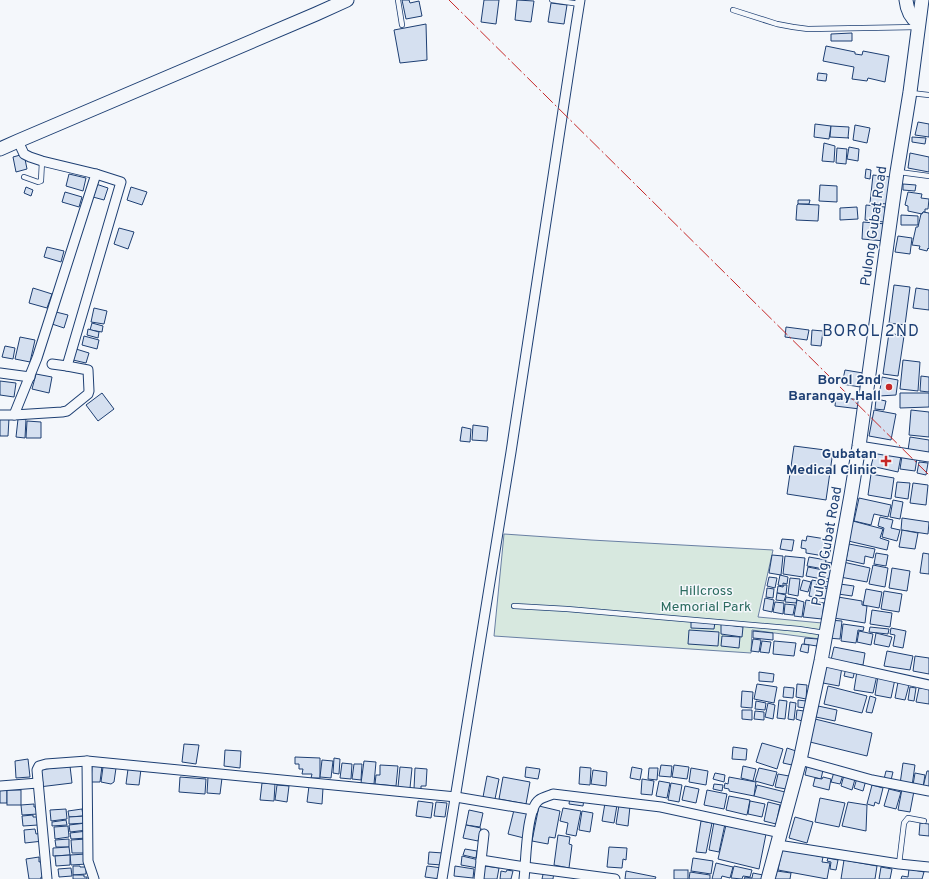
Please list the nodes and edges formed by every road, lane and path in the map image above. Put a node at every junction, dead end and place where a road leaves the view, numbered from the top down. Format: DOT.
graph roads {
  1 [pos="347,0"];
  2 [pos="398,0"];
  3 [pos="552,0"];
  4 [pos="906,0"];
  5 [pos="922,0"];
  6 [pos="580,2"];
  7 [pos="733,10"];
  8 [pos="402,25"];
  9 [pos="918,25"];
  10 [pos="910,92"];
  11 [pos="929,95"];
  12 [pos="18,141"];
  13 [pos="0,149"];
  14 [pos="42,161"];
  15 [pos="897,172"];
  16 [pos="96,174"];
  17 [pos="929,176"];
  18 [pos="24,177"];
  19 [pos="52,364"];
  20 [pos="67,366"];
  21 [pos="0,373"];
  22 [pos="30,377"];
  23 [pos="0,415"];
  24 [pos="14,415"];
  25 [pos="859,446"];
  26 [pos="929,457"];
  27 [pos="514,606"];
  28 [pos="826,634"];
  29 [pos="821,661"];
  30 [pos="929,685"];
  31 [pos="800,760"];
  32 [pos="87,761"];
  33 [pos="38,783"];
  34 [pos="0,786"];
  35 [pos="929,791"];
  36 [pos="456,797"];
  37 [pos="533,810"];
  38 [pos="924,821"];
  39 [pos="484,834"];
  40 [pos="780,839"];
  41 [pos="481,860"];
  42 [pos="899,864"];
  43 [pos="525,867"];
  44 [pos="929,867"];
  45 [pos="47,879"];
  46 [pos="94,879"];
  47 [pos="442,879"];
  48 [pos="479,879"];
  49 [pos="524,879"];
  50 [pos="615,879"];
  51 [pos="768,879"];
  1 -- 12 [label="main road"];
  2 -- 8 [label="lane"];
  3 -- 6 [label="lane"];
  4 -- 9 [label="main road"];
  5 -- 9 [label="main road, Pulong Gubat Road"];
  6 -- 36 [label="street"];
  7 -- 9 [label="lane"];
  9 -- 10 [label="main road, Pulong Gubat Road"];
  10 -- 11 [label="lane"];
  10 -- 15 [label="main road, Pulong Gubat Road"];
  12 -- 13 [label="main road"];
  12 -- 14 [label="street"];
  14 -- 16 [label="street"];
  14 -- 18 [label="lane"];
  15 -- 17 [label="lane"];
  15 -- 25 [label="main road, Pulong Gubat Road"];
  16 -- 20 [label="street"];
  16 -- 22 [label="street"];
  19 -- 20 [label="street"];
  20 -- 24 [label="street"];
  21 -- 22 [label="street"];
  22 -- 24 [label="street"];
  23 -- 24 [label="street"];
  25 -- 26 [label="street"];
  25 -- 28 [label="main road, Pulong Gubat Road"];
  27 -- 28 [label="lane"];
  28 -- 29 [label="main road, Pulong Gubat Road"];
  29 -- 30 [label="street"];
  29 -- 31 [label="main road, Pulong Gubat Road"];
  31 -- 35 [label="street"];
  31 -- 40 [label="main road, Pulong Gubat Road"];
  32 -- 33 [label="street"];
  32 -- 36 [label="street"];
  32 -- 46 [label="street"];
  33 -- 34 [label="street"];
  33 -- 45 [label="street"];
  36 -- 37 [label="street"];
  36 -- 47 [label="street"];
  37 -- 40 [label="street"];
  37 -- 43 [label="street"];
  38 -- 42 [label="lane"];
  39 -- 41 [label="street"];
  40 -- 42 [label="street"];
  40 -- 51 [label="main road, Pulong Gubat Road"];
  41 -- 43 [label="street"];
  41 -- 48 [label="street"];
  42 -- 44 [label="street"];
  43 -- 49 [label="street"];
  43 -- 50 [label="street"];
}
